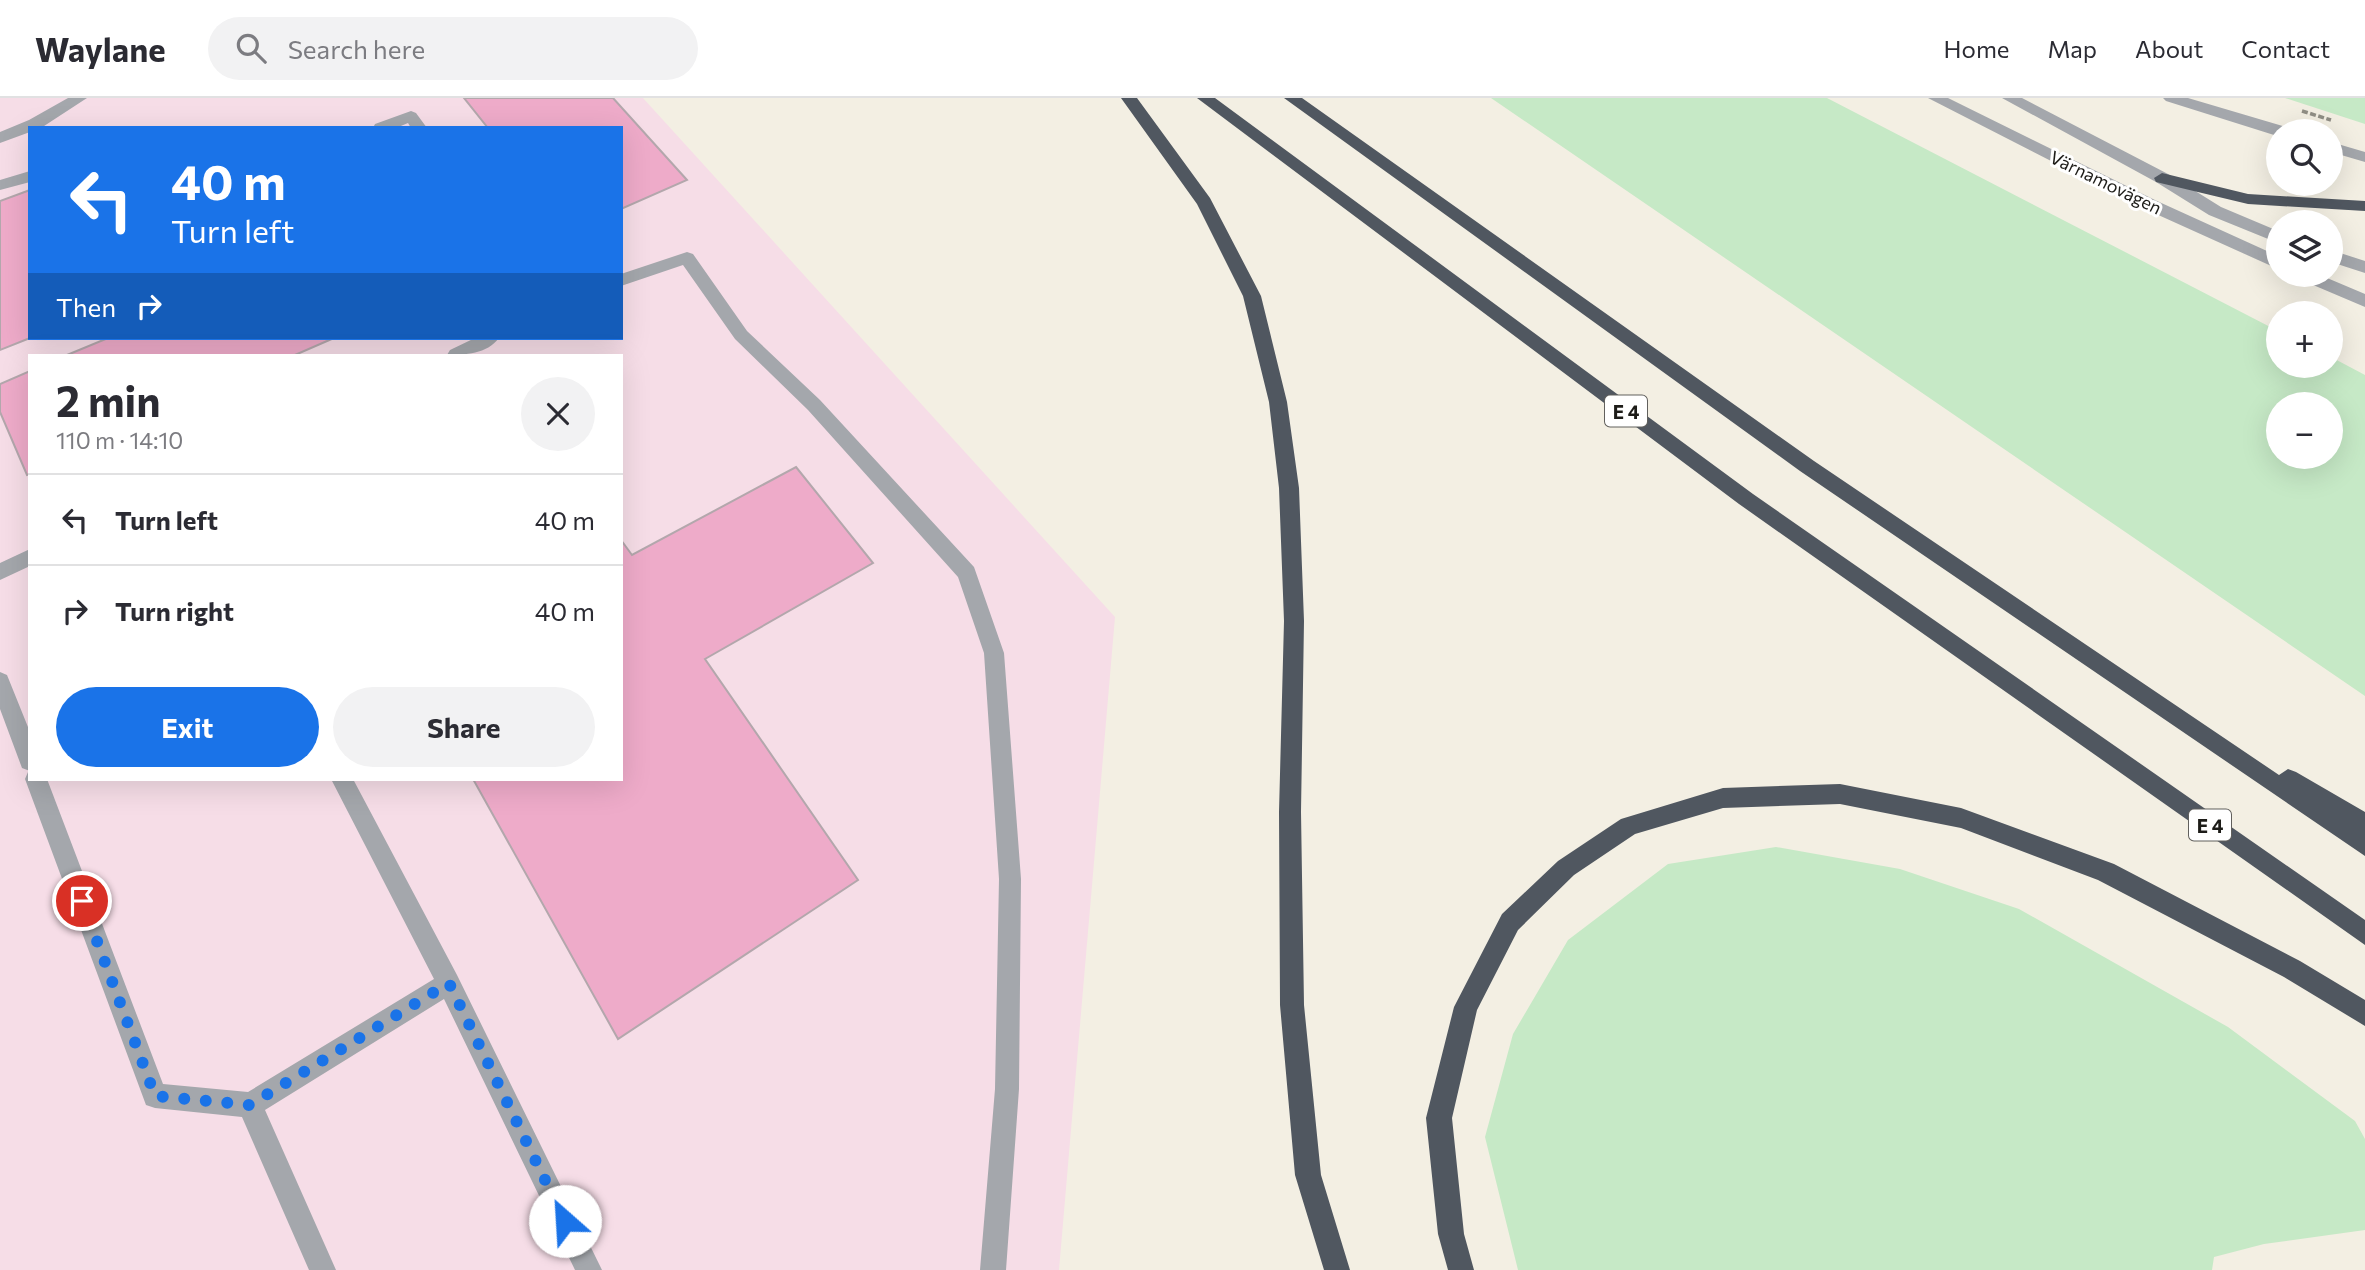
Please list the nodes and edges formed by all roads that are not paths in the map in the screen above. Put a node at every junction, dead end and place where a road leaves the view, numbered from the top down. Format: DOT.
graph roads {
  1 [pos="79,98"];
  2 [pos="1129,98"];
  3 [pos="1205,98"];
  4 [pos="1292,98"];
  5 [pos="1936,98"];
  6 [pos="2010,98"];
  7 [pos="2171,98"];
  8 [pos="28,126"];
  9 [pos="29,126"];
  10 [pos="386,126"];
  11 [pos="418,126"];
  12 [pos="2266,127"];
  13 [pos="0,138"];
  14 [pos="2343,151"];
  15 [pos="2365,157"];
  16 [pos="28,177"];
  17 [pos="2162,178"];
  18 [pos="0,184"];
  19 [pos="2365,206"];
  20 [pos="2266,233"];
  21 [pos="2266,258"];
  22 [pos="2343,260"];
  23 [pos="2365,267"];
  24 [pos="623,279"];
  25 [pos="2333,287"];
  26 [pos="2365,301"];
  27 [pos="486,340"];
  28 [pos="458,354"];
  29 [pos="28,558"];
  30 [pos="0,572"];
  31 [pos="2105,670"];
  32 [pos="0,681"];
  33 [pos="28,756"];
  34 [pos="37,781"];
  35 [pos="343,781"];
  36 [pos="2365,824"];
  37 [pos="2365,846"];
  38 [pos="2365,934"];
  39 [pos="449,983"];
  40 [pos="2365,1014"];
  41 [pos="250,1105"];
  42 [pos="323,1270"];
  43 [pos="589,1270"];
  44 [pos="993,1270"];
  45 [pos="1337,1270"];
  46 [pos="1461,1270"];
  1 -- 9 [label="street"];
  2 -- 45 [label="highway"];
  3 -- 38 [label="highway, E 4"];
  4 -- 31 [label="highway"];
  5 -- 21 [label="street, Värnamovägen"];
  6 -- 17 [label="street, Värnamovägen"];
  7 -- 12 [label="street"];
  8 -- 13 [label="street"];
  10 -- 11 [label="street"];
  14 -- 15 [label="street"];
  16 -- 18 [label="street"];
  17 -- 19 [label="highway"];
  17 -- 20 [label="street, Värnamovägen"];
  22 -- 23 [label="street"];
  24 -- 44 [label="street"];
  25 -- 26 [label="street"];
  27 -- 28 [label="street"];
  29 -- 30 [label="street"];
  31 -- 36 [label="highway"];
  31 -- 37 [label="highway"];
  32 -- 33 [label="street"];
  34 -- 41 [label="street"];
  35 -- 39 [label="street"];
  39 -- 41 [label="street"];
  39 -- 43 [label="street"];
  40 -- 46 [label="highway"];
  41 -- 42 [label="street"];
}
